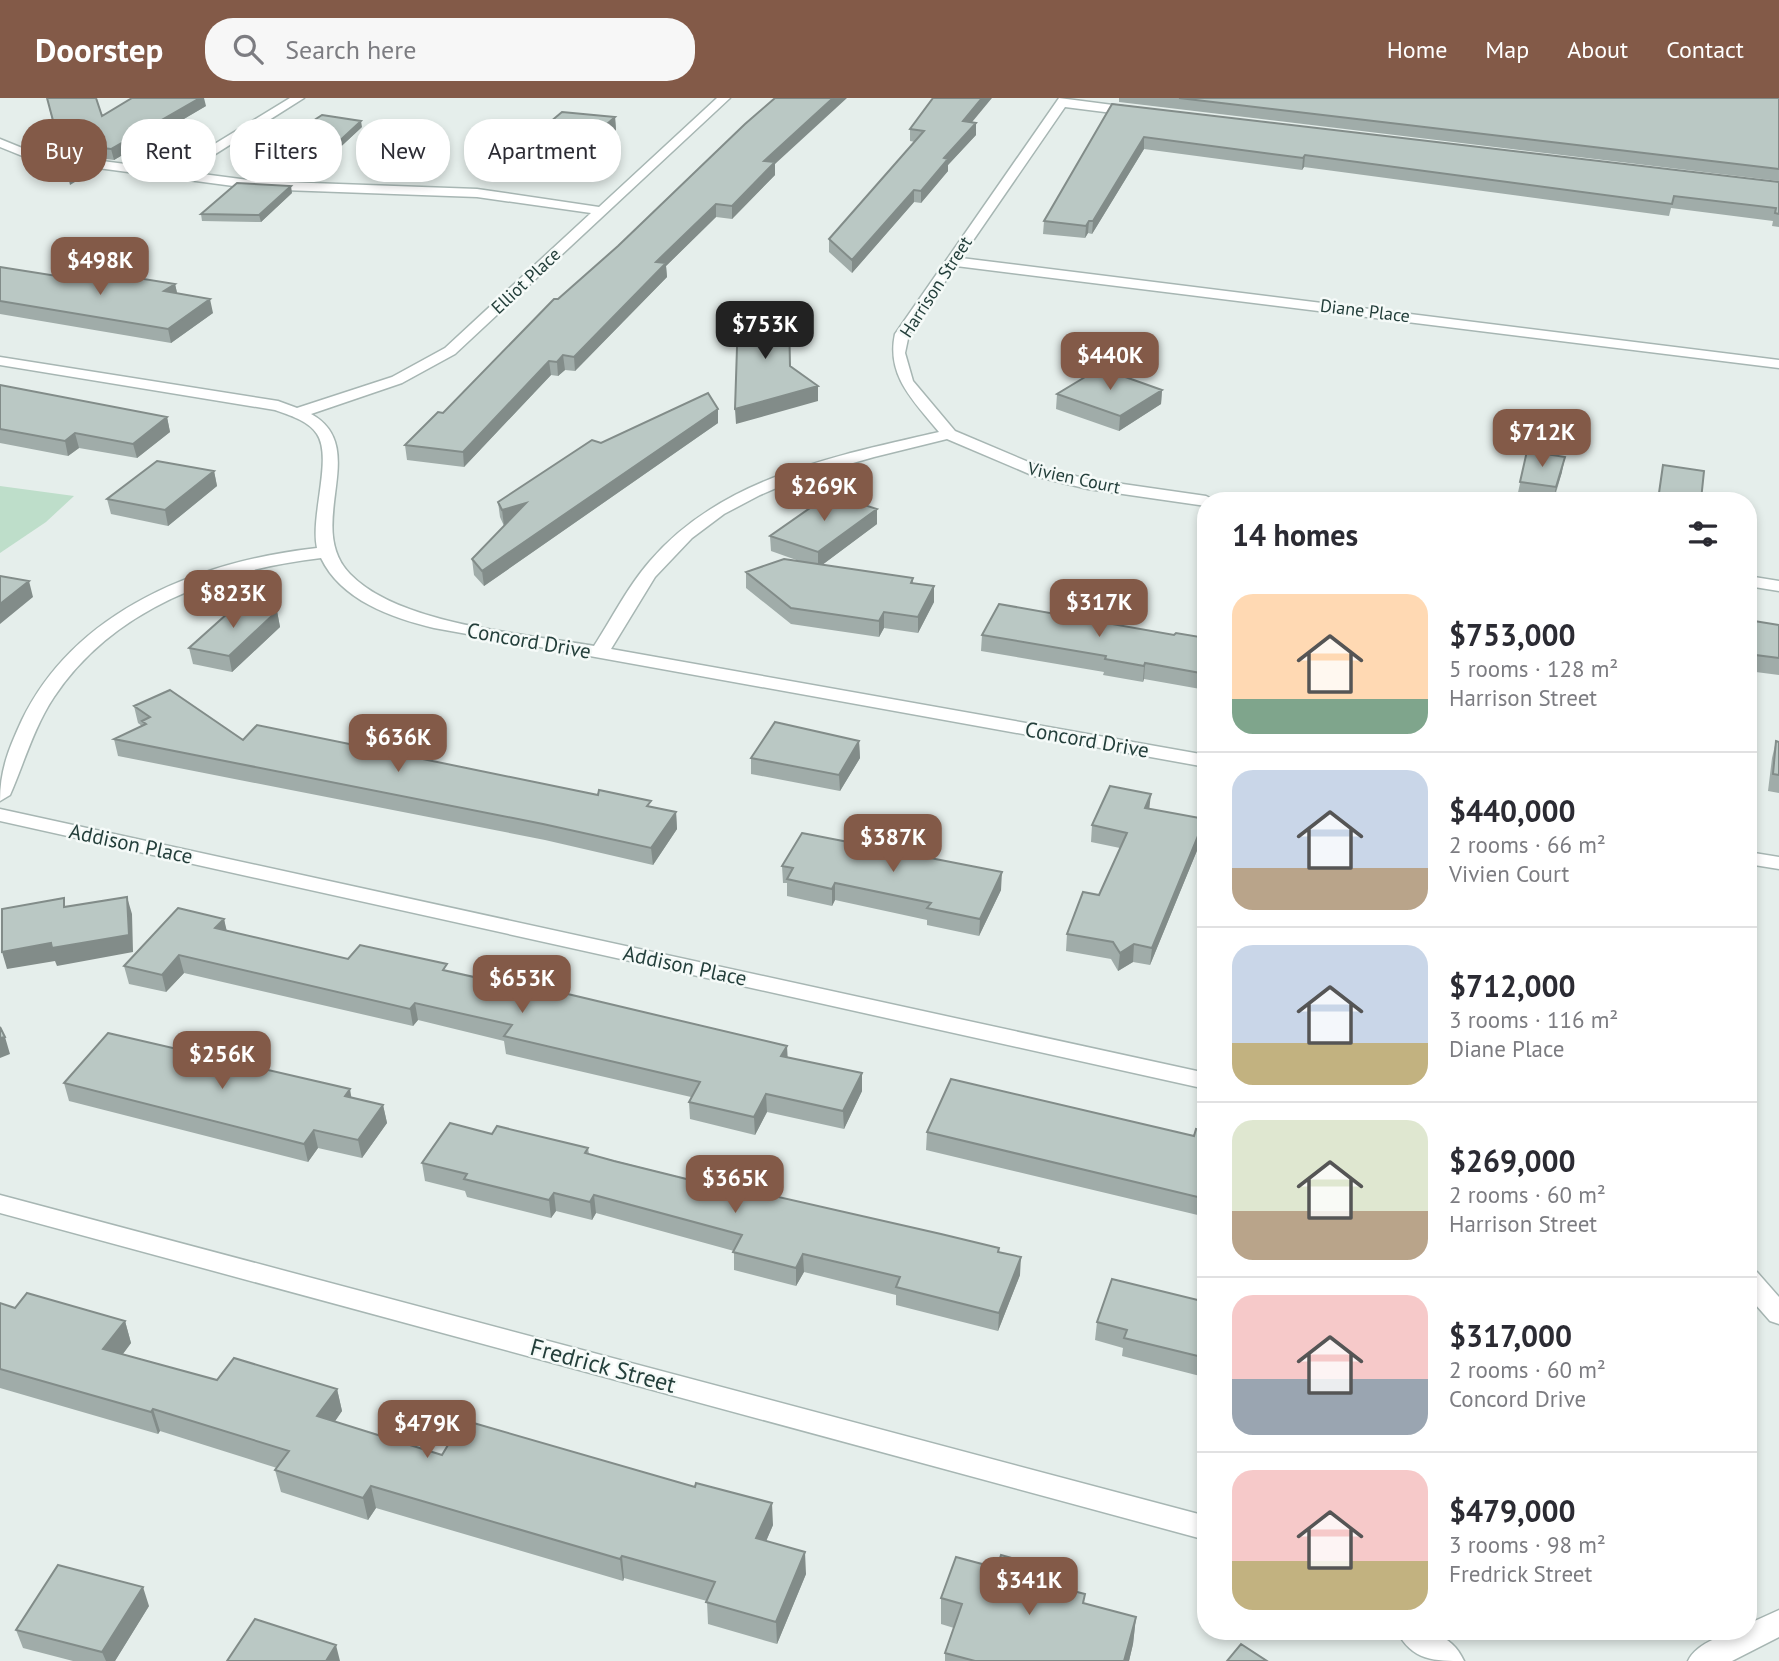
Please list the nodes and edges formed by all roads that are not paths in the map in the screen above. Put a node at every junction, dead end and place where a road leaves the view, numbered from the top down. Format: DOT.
graph roads {
  1 [pos="298,98"];
  2 [pos="724,98"];
  3 [pos="1064,100"];
  4 [pos="1145,113"];
  5 [pos="0,143"];
  6 [pos="216,148"];
  7 [pos="121,167"];
  8 [pos="216,179"];
  9 [pos="603,211"];
  10 [pos="951,261"];
  11 [pos="0,361"];
  12 [pos="1779,364"];
  13 [pos="297,413"];
  14 [pos="949,434"];
  15 [pos="1197,500"];
  16 [pos="326,552"];
  17 [pos="1757,583"];
  18 [pos="1779,586"];
  19 [pos="599,653"];
  20 [pos="1197,759"];
  21 [pos="0,795"];
  22 [pos="0,814"];
  23 [pos="1757,859"];
  24 [pos="1779,863"];
  25 [pos="1197,1079"];
  26 [pos="0,1204"];
  27 [pos="1757,1289"];
  28 [pos="1779,1314"];
  29 [pos="1197,1526"];
  30 [pos="1779,1623"];
  31 [pos="1757,1634"];
  32 [pos="1423,1640"];
  33 [pos="1745,1640"];
  34 [pos="1449,1661"];
  35 [pos="1703,1661"];
  1 -- 6 [label="street"];
  2 -- 9 [label="street, Elliot Place"];
  3 -- 4 [label="street"];
  3 -- 10 [label="street, Harrison Street"];
  5 -- 7 [label="street"];
  8 -- 9 [label="street"];
  9 -- 13 [label="street, Elliot Place"];
  10 -- 12 [label="street, Diane Place"];
  10 -- 14 [label="street, Harrison Street"];
  11 -- 13 [label="street"];
  13 -- 16 [label="street"];
  14 -- 15 [label="street, Vivien Court"];
  14 -- 19 [label="street"];
  16 -- 19 [label="street, Concord Drive"];
  16 -- 21 [label="street"];
  17 -- 18 [label="street"];
  19 -- 20 [label="street, Concord Drive"];
  22 -- 25 [label="street, Addison Place"];
  23 -- 24 [label="street"];
  26 -- 29 [label="street, Fredrick Street"];
  27 -- 28 [label="street"];
  30 -- 31 [label="street"];
  32 -- 34 [label="street"];
  33 -- 35 [label="street"];
}
